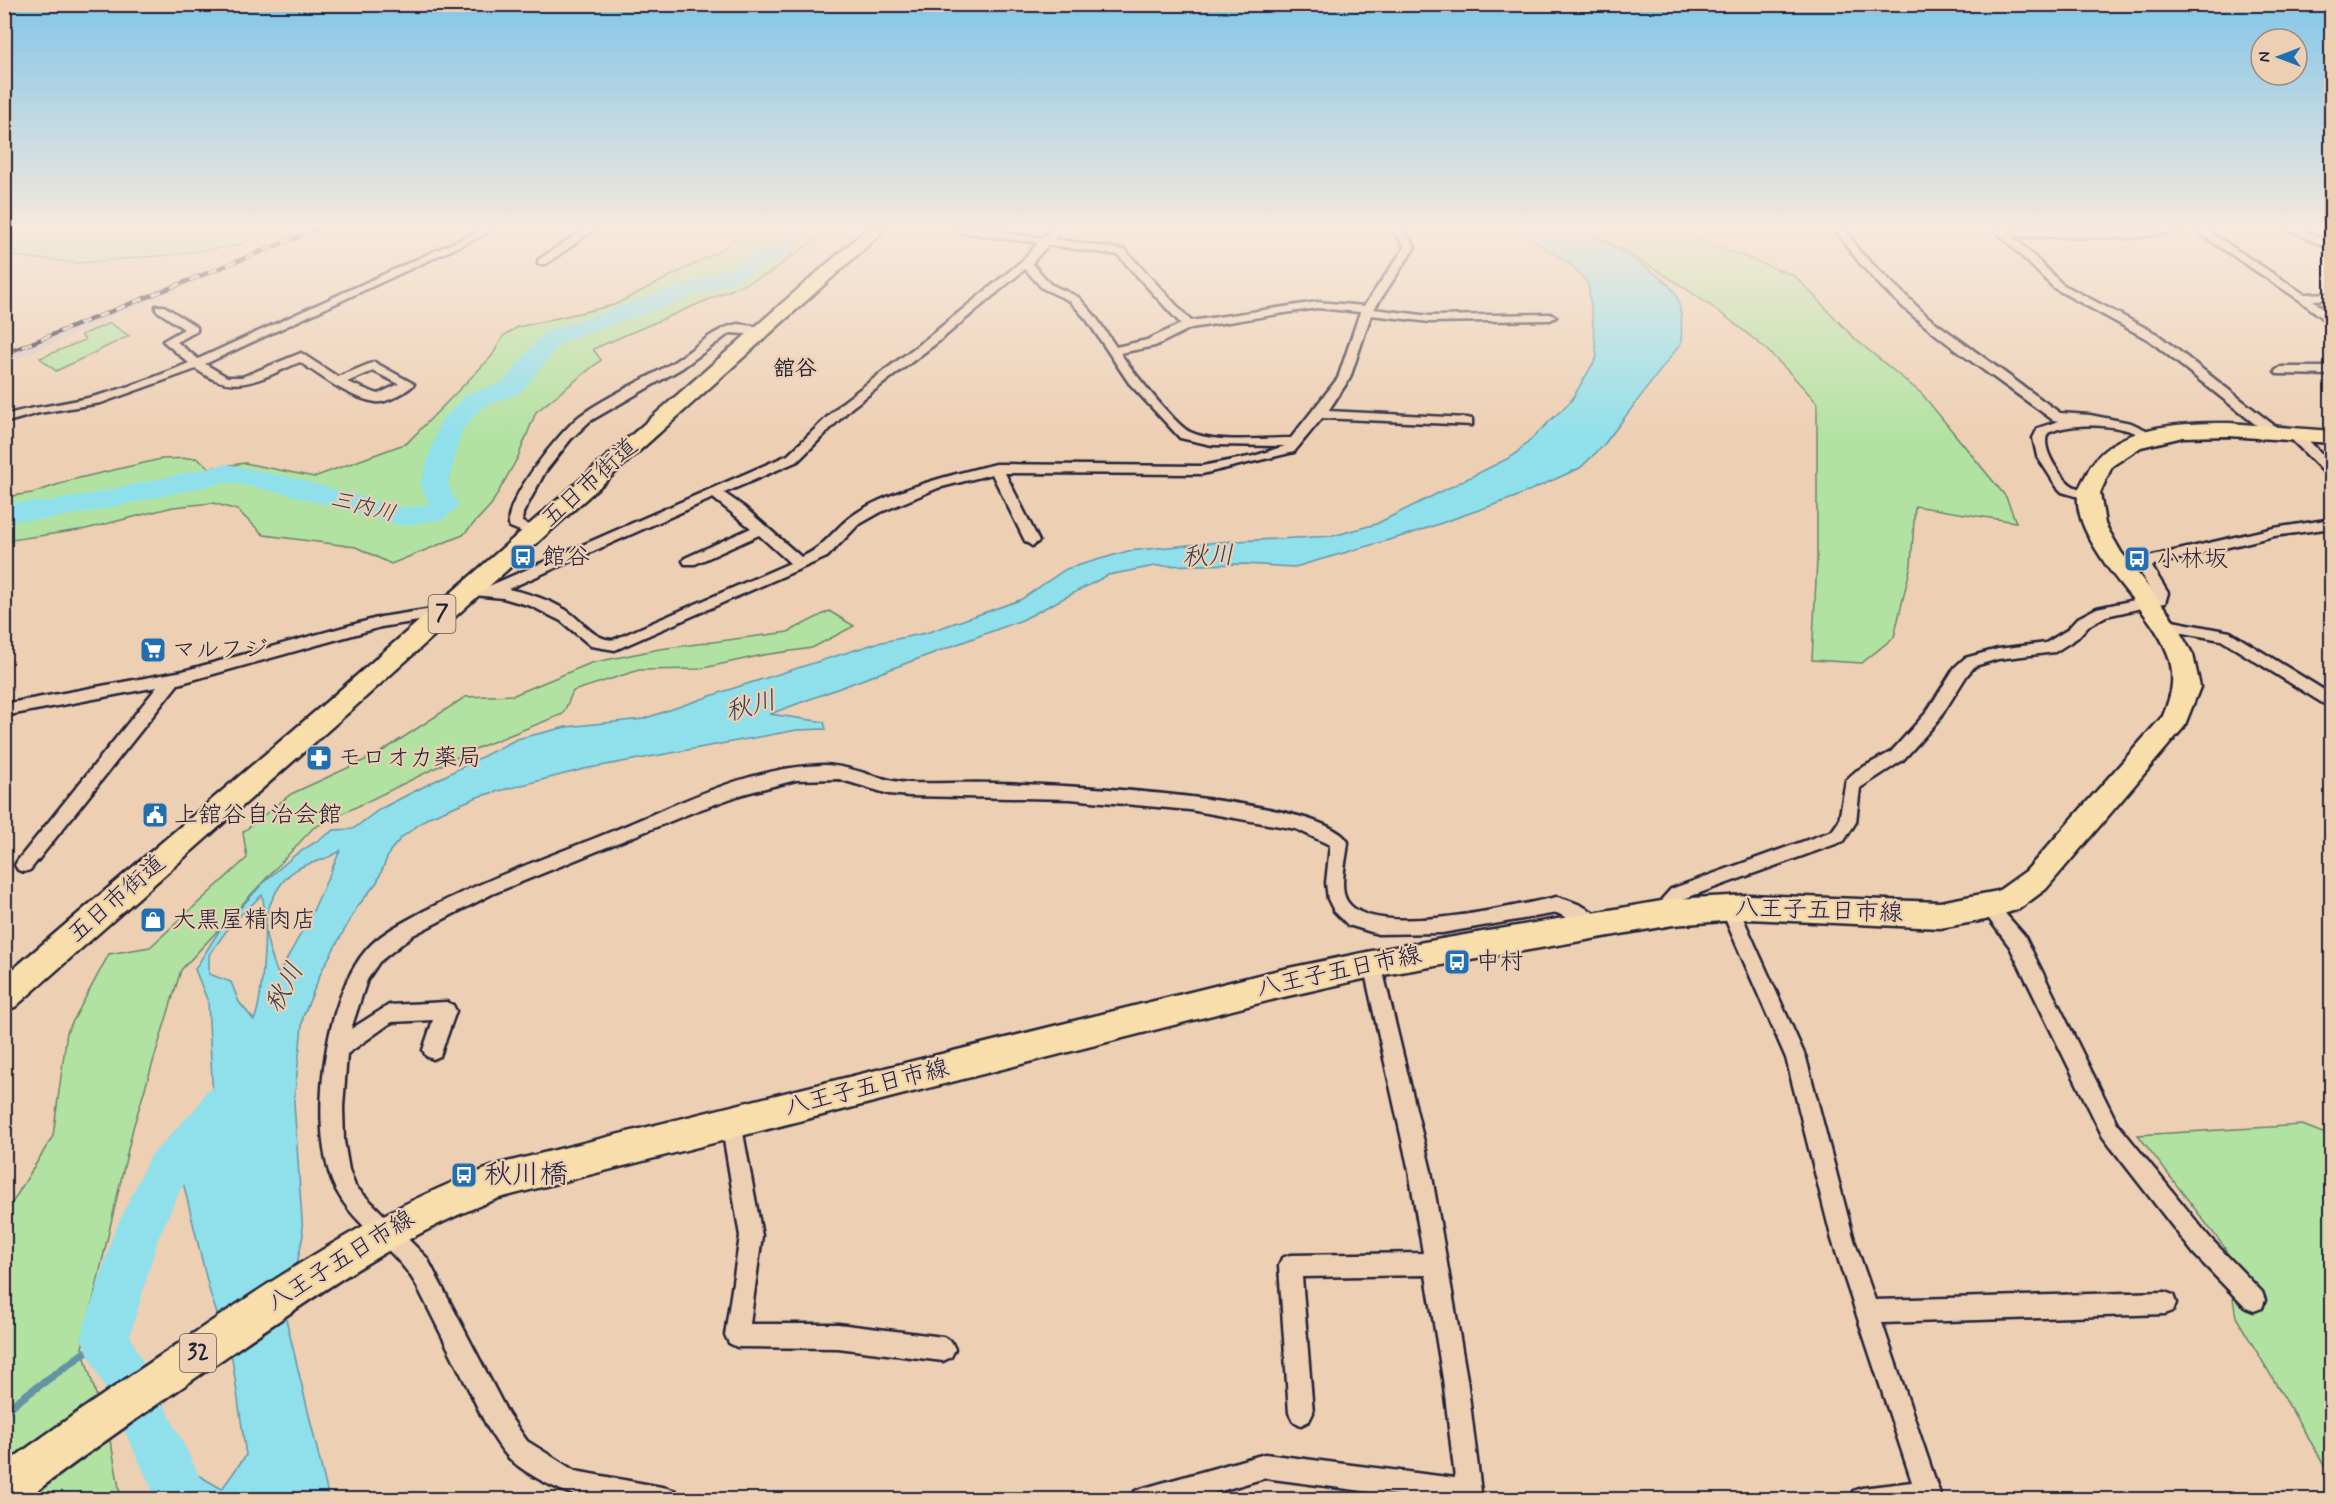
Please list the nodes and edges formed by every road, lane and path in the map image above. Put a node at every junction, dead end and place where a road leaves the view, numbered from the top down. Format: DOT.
graph roads {
  1 [pos="338,299"];
  2 [pos="797,299"];
  3 [pos="980,299"];
  4 [pos="1074,299"];
  5 [pos="1164,299"];
  6 [pos="1375,299"];
  7 [pos="1903,299"];
  8 [pos="2083,299"];
  9 [pos="2305,299"];
  10 [pos="160,308"];
  11 [pos="1366,312"];
  12 [pos="1550,317"];
  13 [pos="2331,322"];
  14 [pos="1188,325"];
  15 [pos="761,331"];
  16 [pos="1113,351"];
  17 [pos="199,363"];
  18 [pos="2281,371"];
  19 [pos="2331,371"];
  20 [pos="338,381"];
  21 [pos="1318,414"];
  22 [pos="4,419"];
  23 [pos="1467,422"];
  24 [pos="2098,424"];
  25 [pos="2285,434"];
  26 [pos="2153,436"];
  27 [pos="2331,438"];
  28 [pos="1296,442"];
  29 [pos="996,468"];
  30 [pos="2331,472"];
  31 [pos="714,494"];
  32 [pos="2089,496"];
  33 [pos="2331,523"];
  34 [pos="760,529"];
  35 [pos="535,532"];
  36 [pos="1032,542"];
  37 [pos="690,561"];
  38 [pos="800,564"];
  39 [pos="495,589"];
  40 [pos="469,591"];
  41 [pos="446,612"];
  42 [pos="2154,613"];
  43 [pos="173,679"];
  44 [pos="2331,703"];
  45 [pos="4,710"];
  46 [pos="24,865"];
  47 [pos="1729,907"];
  48 [pos="1989,907"];
  49 [pos="1673,912"];
  50 [pos="1595,924"];
  51 [pos="1372,964"];
  52 [pos="4,997"];
  53 [pos="338,1049"];
  54 [pos="433,1050"];
  55 [pos="731,1122"];
  56 [pos="382,1231"];
  57 [pos="1437,1264"];
  58 [pos="2254,1300"];
  59 [pos="2164,1303"];
  60 [pos="1868,1312"];
  61 [pos="943,1349"];
  62 [pos="1301,1413"];
  63 [pos="4,1490"];
  64 [pos="1929,1494"];
  65 [pos="1470,1496"];
  66 [pos="667,1500"];
  67 [pos="1144,1500"];
  68 [pos="1862,1500"];
  1 -- 17 [label="street"];
  2 -- 15 [label="main road, 五日市街道 / 7"];
  3 -- 31 [label="street"];
  4 -- 16 [label="street"];
  5 -- 14 [label="street"];
  6 -- 11 [label="street"];
  7 -- 24 [label="street"];
  8 -- 25 [label="street"];
  9 -- 13 [label="street"];
  10 -- 17 [label="street"];
  11 -- 12 [label="street"];
  11 -- 14 [label="street"];
  11 -- 21 [label="street"];
  14 -- 16 [label="street"];
  15 -- 35 [label="main road, 五日市街道 / 7"];
  15 -- 35 [label="street"];
  16 -- 28 [label="street"];
  17 -- 20 [label="street"];
  17 -- 22 [label="street"];
  18 -- 19 [label="street"];
  20 -- 20 [label="street"];
  21 -- 23 [label="street"];
  21 -- 28 [label="street"];
  24 -- 26 [label="street"];
  24 -- 32 [label="street"];
  25 -- 26 [label="main road"];
  25 -- 27 [label="main road"];
  25 -- 30 [label="street"];
  26 -- 32 [label="main road"];
  28 -- 29 [label="street"];
  29 -- 36 [label="street"];
  29 -- 38 [label="street"];
  31 -- 34 [label="street"];
  31 -- 39 [label="street"];
  32 -- 42 [label="main road, 八王子五日市線 / 32"];
  33 -- 42 [label="street"];
  34 -- 37 [label="street"];
  34 -- 38 [label="street"];
  35 -- 40 [label="main road, 五日市街道 / 7"];
  38 -- 39 [label="street"];
  39 -- 40 [label="street"];
  40 -- 41 [label="main road, 五日市街道 / 7"];
  41 -- 43 [label="street"];
  41 -- 52 [label="main road, 五日市街道 / 7"];
  42 -- 44 [label="street"];
  42 -- 48 [label="main road, 八王子五日市線 / 32"];
  42 -- 49 [label="street"];
  43 -- 45 [label="street"];
  43 -- 46 [label="street"];
  47 -- 48 [label="main road, 八王子五日市線 / 32"];
  47 -- 49 [label="main road, 八王子五日市線 / 32"];
  47 -- 60 [label="street"];
  48 -- 58 [label="street"];
  49 -- 50 [label="main road, 八王子五日市線 / 32"];
  50 -- 51 [label="main road, 八王子五日市線 / 32"];
  50 -- 53 [label="street"];
  51 -- 55 [label="main road, 八王子五日市線 / 32"];
  51 -- 57 [label="street"];
  53 -- 54 [label="street"];
  53 -- 56 [label="street"];
  55 -- 56 [label="main road, 八王子五日市線 / 32"];
  55 -- 61 [label="street"];
  56 -- 63 [label="main road, 八王子五日市線 / 32"];
  56 -- 66 [label="street"];
  57 -- 62 [label="street"];
  57 -- 65 [label="street"];
  59 -- 60 [label="street"];
  60 -- 64 [label="street"];
  64 -- 68 [label="street"];
  65 -- 67 [label="street"];
}
